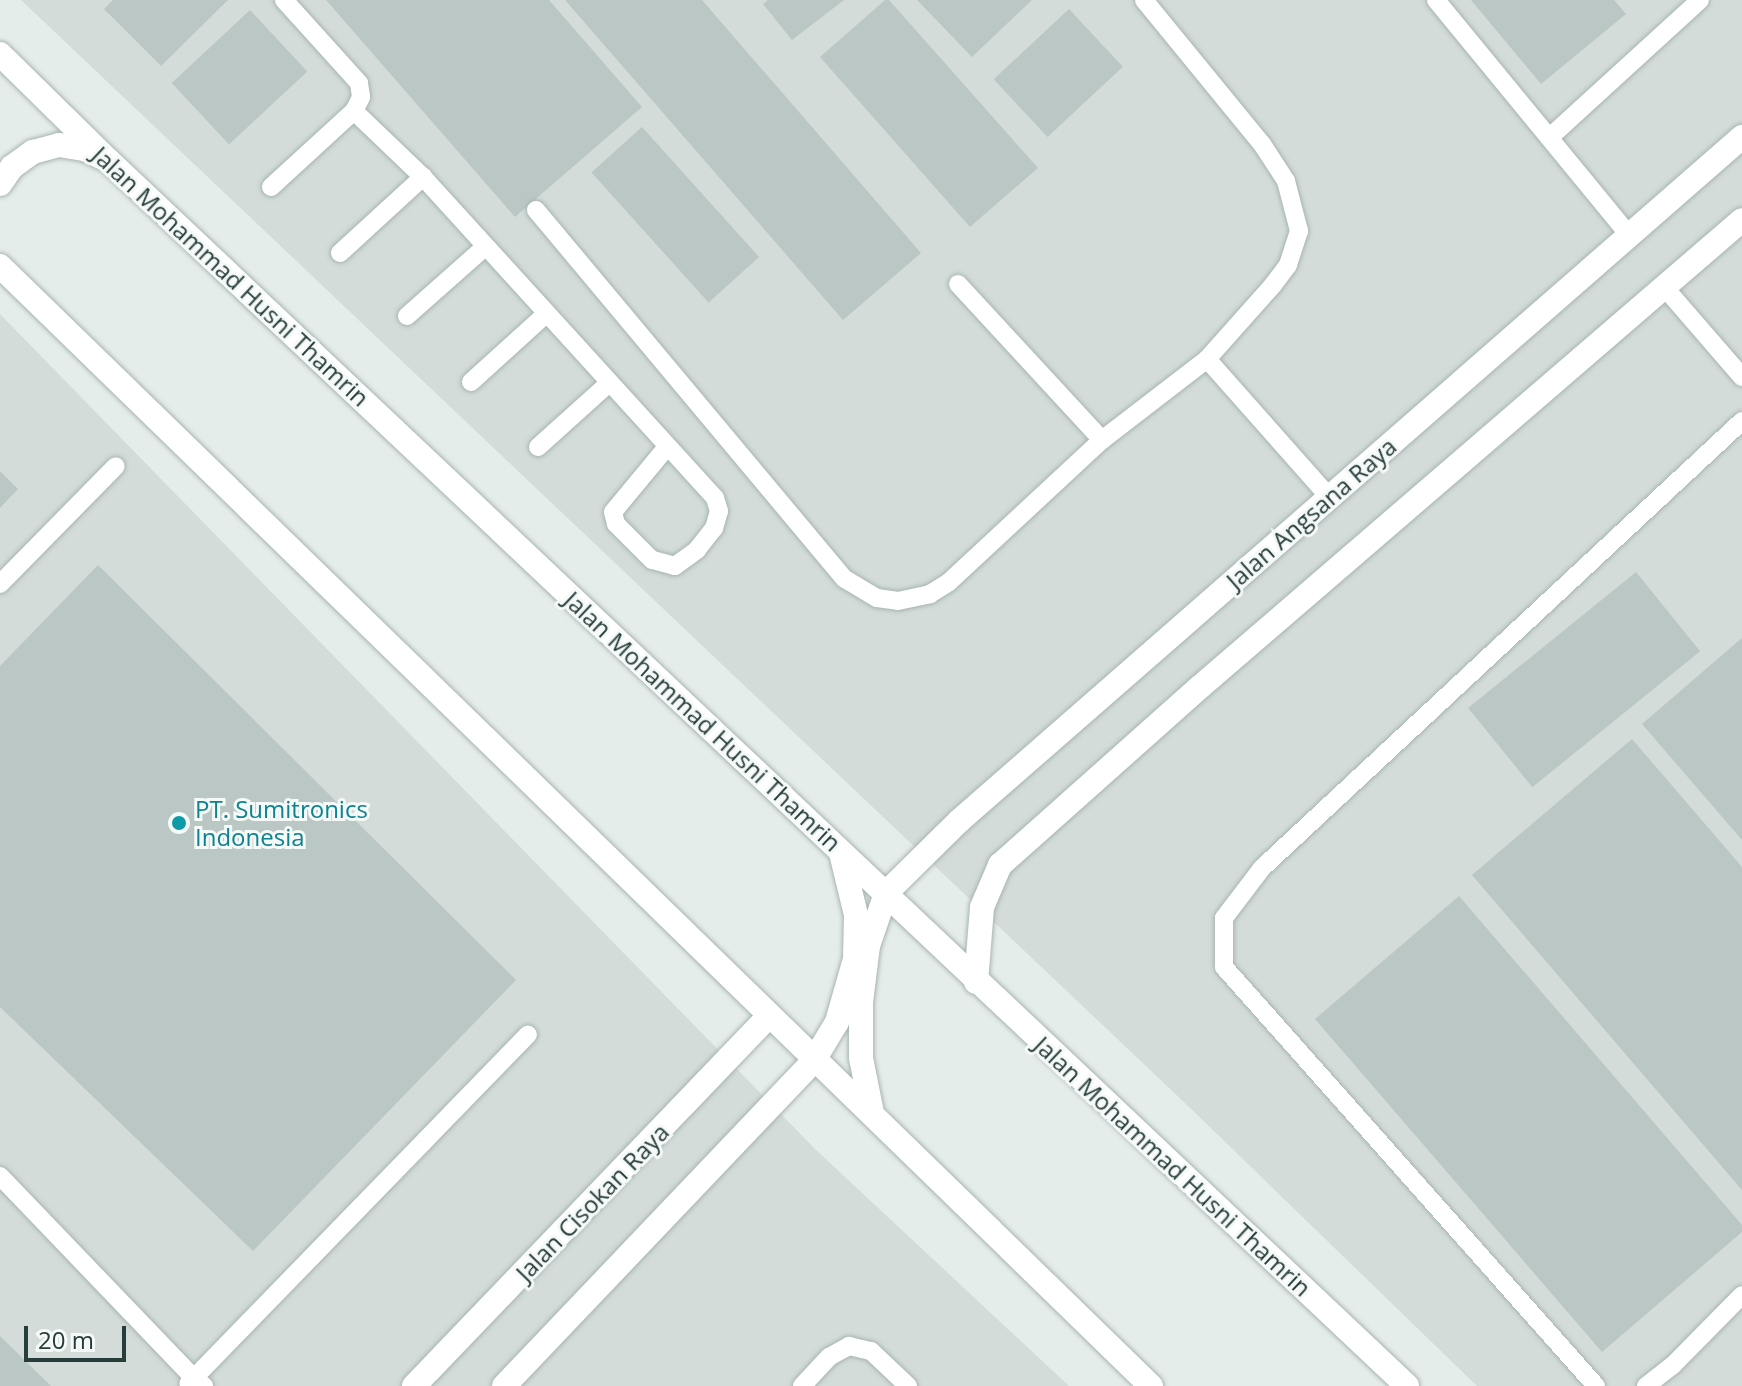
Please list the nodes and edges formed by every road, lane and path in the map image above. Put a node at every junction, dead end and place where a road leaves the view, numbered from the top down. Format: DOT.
graph roads {
  1 [pos="284,0"];
  2 [pos="1144,0"];
  3 [pos="1436,0"];
  4 [pos="1700,0"];
  5 [pos="0,54"];
  6 [pos="354,111"];
  7 [pos="1550,137"];
  8 [pos="1742,137"];
  9 [pos="108,160"];
  10 [pos="423,177"];
  11 [pos="0,184"];
  12 [pos="271,187"];
  13 [pos="536,210"];
  14 [pos="1742,220"];
  15 [pos="1630,236"];
  16 [pos="485,247"];
  17 [pos="340,253"];
  18 [pos="1,265"];
  19 [pos="958,284"];
  20 [pos="1665,288"];
  21 [pos="546,314"];
  22 [pos="407,316"];
  23 [pos="1207,359"];
  24 [pos="1742,377"];
  25 [pos="471,382"];
  26 [pos="608,384"];
  27 [pos="1742,421"];
  28 [pos="1102,440"];
  29 [pos="538,447"];
  30 [pos="667,447"];
  31 [pos="116,466"];
  32 [pos="1329,497"];
  33 [pos="0,584"];
  34 [pos="840,850"];
  35 [pos="886,893"];
  36 [pos="976,982"];
  37 [pos="769,1016"];
  38 [pos="528,1034"];
  39 [pos="814,1060"];
  40 [pos="872,1113"];
  41 [pos="0,1176"];
  42 [pos="1742,1295"];
  43 [pos="195,1383"];
  44 [pos="414,1386"];
  45 [pos="504,1386"];
  46 [pos="802,1386"];
  47 [pos="908,1386"];
  48 [pos="1151,1386"];
  49 [pos="1407,1386"];
  50 [pos="1596,1386"];
  51 [pos="1646,1386"];
  1 -- 6 [label="lane"];
  2 -- 23 [label="lane"];
  3 -- 7 [label="lane"];
  4 -- 7 [label="lane"];
  5 -- 9 [label="street, Jalan Mohammad Husni Thamrin"];
  6 -- 10 [label="lane"];
  6 -- 12 [label="lane"];
  7 -- 15 [label="lane"];
  8 -- 15 [label="street, Jalan Angsana Raya"];
  9 -- 11 [label="street"];
  9 -- 34 [label="street, Jalan Mohammad Husni Thamrin"];
  10 -- 16 [label="lane"];
  10 -- 17 [label="lane"];
  13 -- 28 [label="lane"];
  14 -- 20 [label="street"];
  15 -- 32 [label="street, Jalan Angsana Raya"];
  16 -- 21 [label="lane"];
  16 -- 22 [label="lane"];
  18 -- 37 [label="street"];
  19 -- 28 [label="lane"];
  20 -- 24 [label="lane"];
  20 -- 36 [label="street"];
  21 -- 25 [label="lane"];
  21 -- 26 [label="lane"];
  23 -- 28 [label="lane"];
  23 -- 32 [label="lane"];
  26 -- 29 [label="lane"];
  26 -- 30 [label="lane"];
  27 -- 50 [label="lane"];
  30 -- 30 [label="lane"];
  31 -- 33 [label="lane"];
  32 -- 35 [label="street, Jalan Angsana Raya"];
  34 -- 35 [label="street, Jalan Mohammad Husni Thamrin"];
  34 -- 39 [label="street"];
  35 -- 36 [label="street, Jalan Mohammad Husni Thamrin"];
  35 -- 40 [label="street"];
  36 -- 49 [label="street, Jalan Mohammad Husni Thamrin"];
  37 -- 39 [label="street"];
  37 -- 44 [label="street, Jalan Cisokan Raya"];
  38 -- 43 [label="lane"];
  39 -- 40 [label="street"];
  39 -- 45 [label="street"];
  40 -- 48 [label="street"];
  41 -- 43 [label="lane"];
  42 -- 51 [label="lane"];
  46 -- 47 [label="lane"];
}
